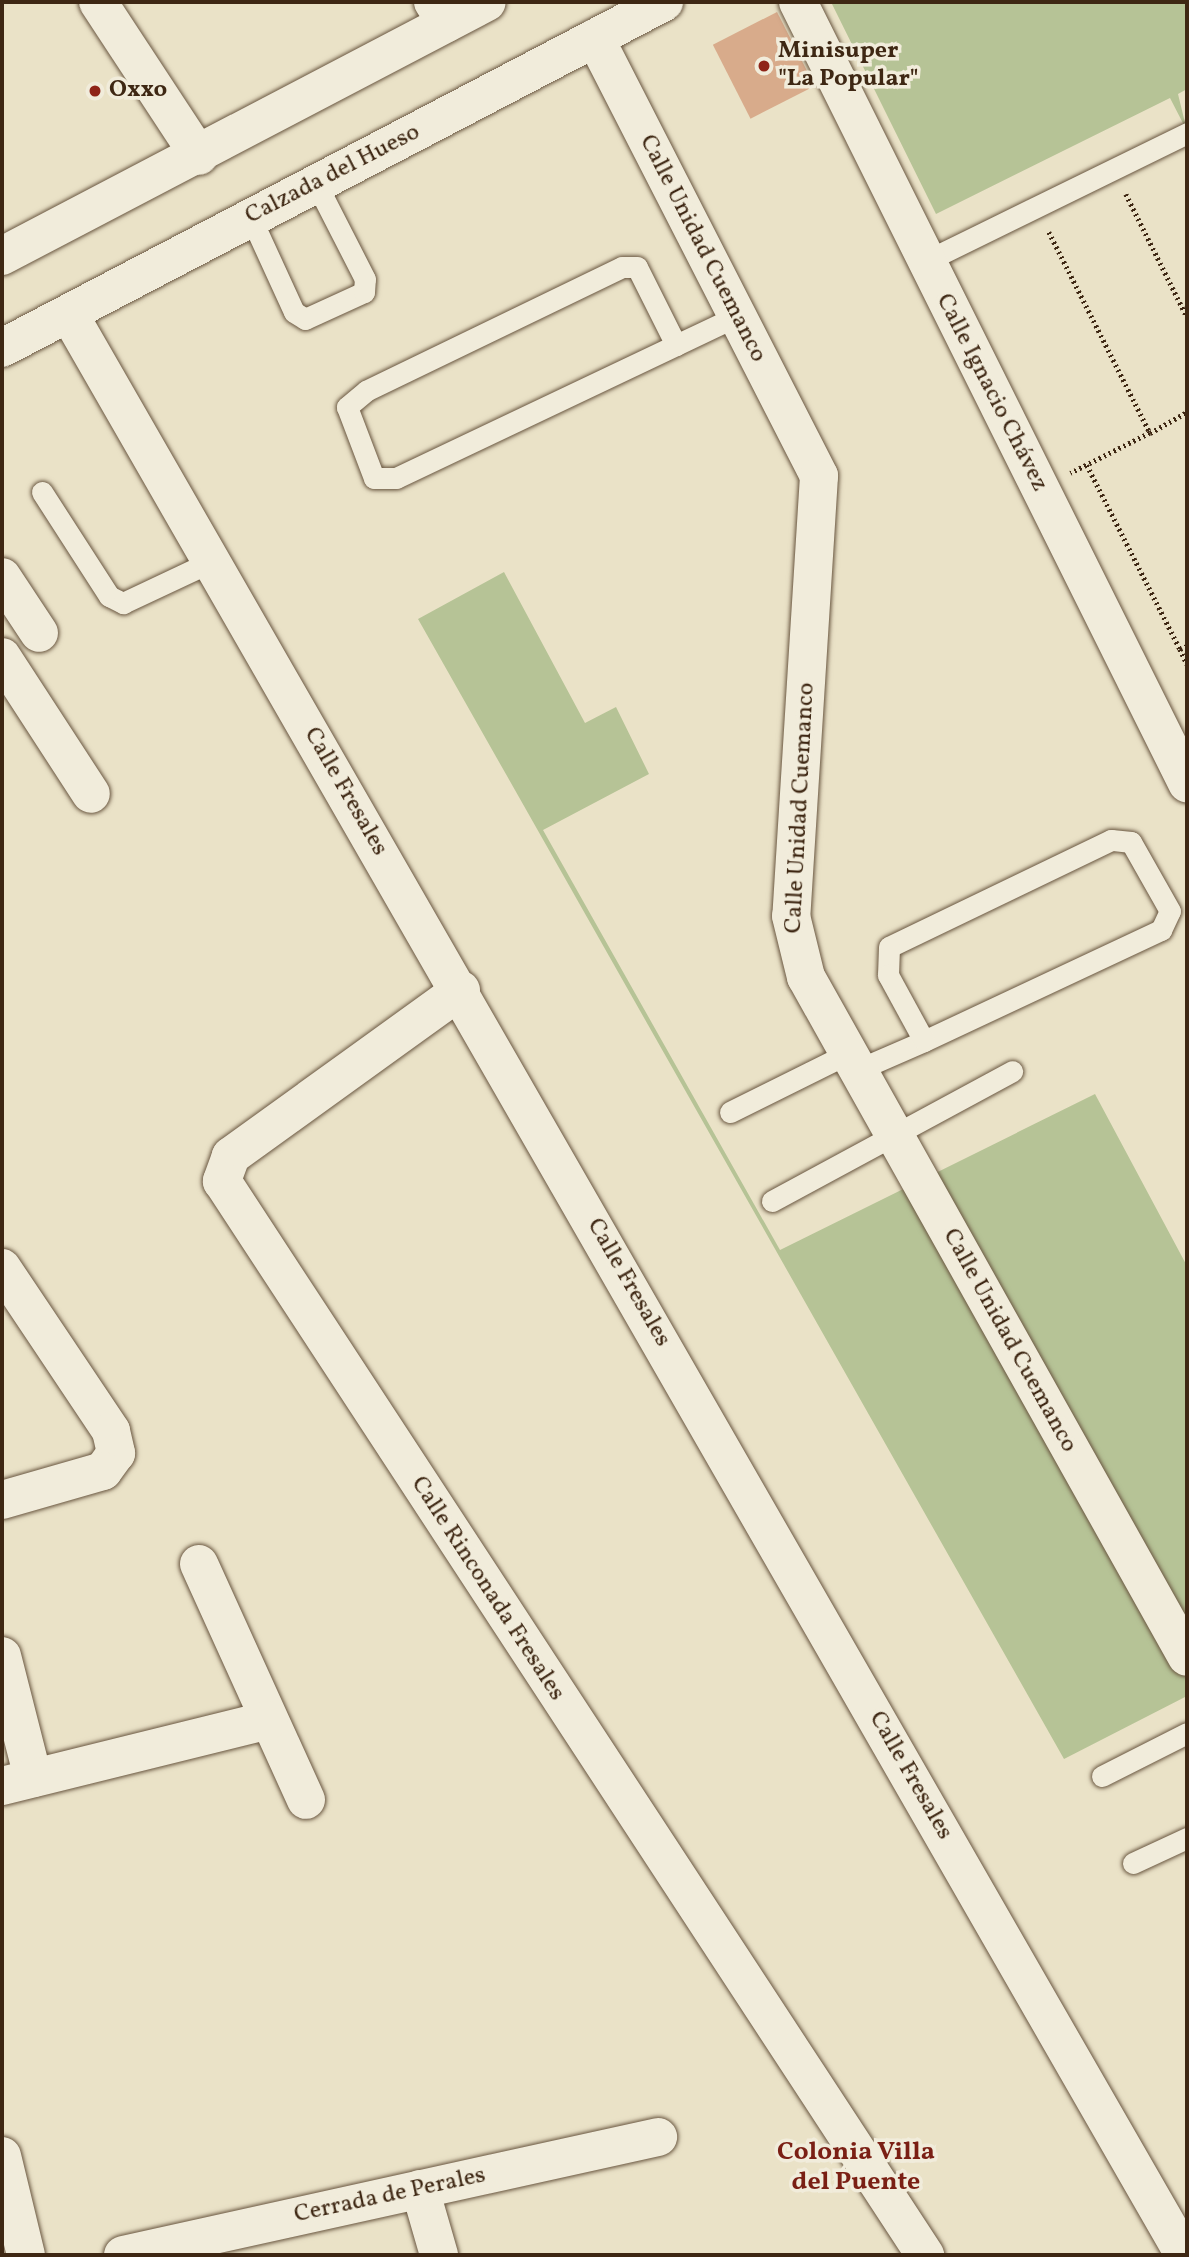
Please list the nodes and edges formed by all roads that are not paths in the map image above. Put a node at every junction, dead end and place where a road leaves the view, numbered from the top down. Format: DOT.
graph roads {
  1 [pos="98,2"];
  2 [pos="487,2"];
  3 [pos="664,2"];
  4 [pos="798,2"];
  5 [pos="440,12"];
  6 [pos="594,38"];
  7 [pos="1187,133"];
  8 [pos="199,156"];
  9 [pos="317,186"];
  10 [pos="251,218"];
  11 [pos="2,256"];
  12 [pos="924,262"];
  13 [pos="69,314"];
  14 [pos="735,317"];
  15 [pos="676,345"];
  16 [pos="2,348"];
  17 [pos="42,492"];
  18 [pos="209,562"];
  19 [pos="2,577"];
  20 [pos="39,634"];
  21 [pos="2,657"];
  22 [pos="1187,783"];
  23 [pos="91,794"];
  24 [pos="461,990"];
  25 [pos="924,1041"];
  26 [pos="851,1062"];
  27 [pos="1012,1071"];
  28 [pos="730,1112"];
  29 [pos="894,1135"];
  30 [pos="772,1201"];
  31 [pos="2,1268"];
  32 [pos="2,1500"];
  33 [pos="199,1564"];
  34 [pos="2,1656"];
  35 [pos="1187,1657"];
  36 [pos="269,1720"];
  37 [pos="1187,1733"];
  38 [pos="1102,1776"];
  39 [pos="18,1782"];
  40 [pos="306,1800"];
  41 [pos="1187,1838"];
  42 [pos="1133,1863"];
  43 [pos="658,2137"];
  44 [pos="2,2156"];
  45 [pos="420,2189"];
  46 [pos="26,2255"];
  47 [pos="123,2255"];
  48 [pos="439,2255"];
  49 [pos="925,2255"];
  50 [pos="1184,2255"];
  1 -- 8 [label="street"];
  2 -- 5 [label="street"];
  3 -- 6 [label="street, Calzada del Hueso"];
  4 -- 12 [label="street, Calle Ignacio Chávez"];
  5 -- 8 [label="street"];
  6 -- 9 [label="street, Calzada del Hueso"];
  6 -- 14 [label="street, Calle Unidad Cuemanco"];
  7 -- 12 [label="lane"];
  8 -- 11 [label="street"];
  9 -- 10 [label="street, Calzada del Hueso"];
  9 -- 10 [label="lane"];
  10 -- 13 [label="street, Calzada del Hueso"];
  12 -- 22 [label="street, Calle Ignacio Chávez"];
  13 -- 16 [label="street, Calzada del Hueso"];
  13 -- 18 [label="street, Calle Fresales"];
  14 -- 15 [label="lane"];
  14 -- 26 [label="street, Calle Unidad Cuemanco"];
  15 -- 15 [label="lane"];
  17 -- 18 [label="lane"];
  18 -- 24 [label="street, Calle Fresales"];
  19 -- 20 [label="street"];
  21 -- 23 [label="street"];
  24 -- 49 [label="street, Calle Rinconada Fresales"];
  24 -- 50 [label="street, Calle Fresales"];
  25 -- 25 [label="lane"];
  25 -- 26 [label="lane"];
  26 -- 28 [label="lane"];
  26 -- 29 [label="street, Calle Unidad Cuemanco"];
  27 -- 29 [label="lane"];
  29 -- 30 [label="lane"];
  29 -- 35 [label="street, Calle Unidad Cuemanco"];
  31 -- 32 [label="street"];
  33 -- 36 [label="street"];
  34 -- 39 [label="street"];
  36 -- 39 [label="street"];
  36 -- 40 [label="street"];
  37 -- 38 [label="lane"];
  41 -- 42 [label="lane"];
  43 -- 45 [label="street, Cerrada de Perales"];
  44 -- 46 [label="street"];
  45 -- 47 [label="street, Cerrada de Perales"];
  45 -- 48 [label="street"];
}
